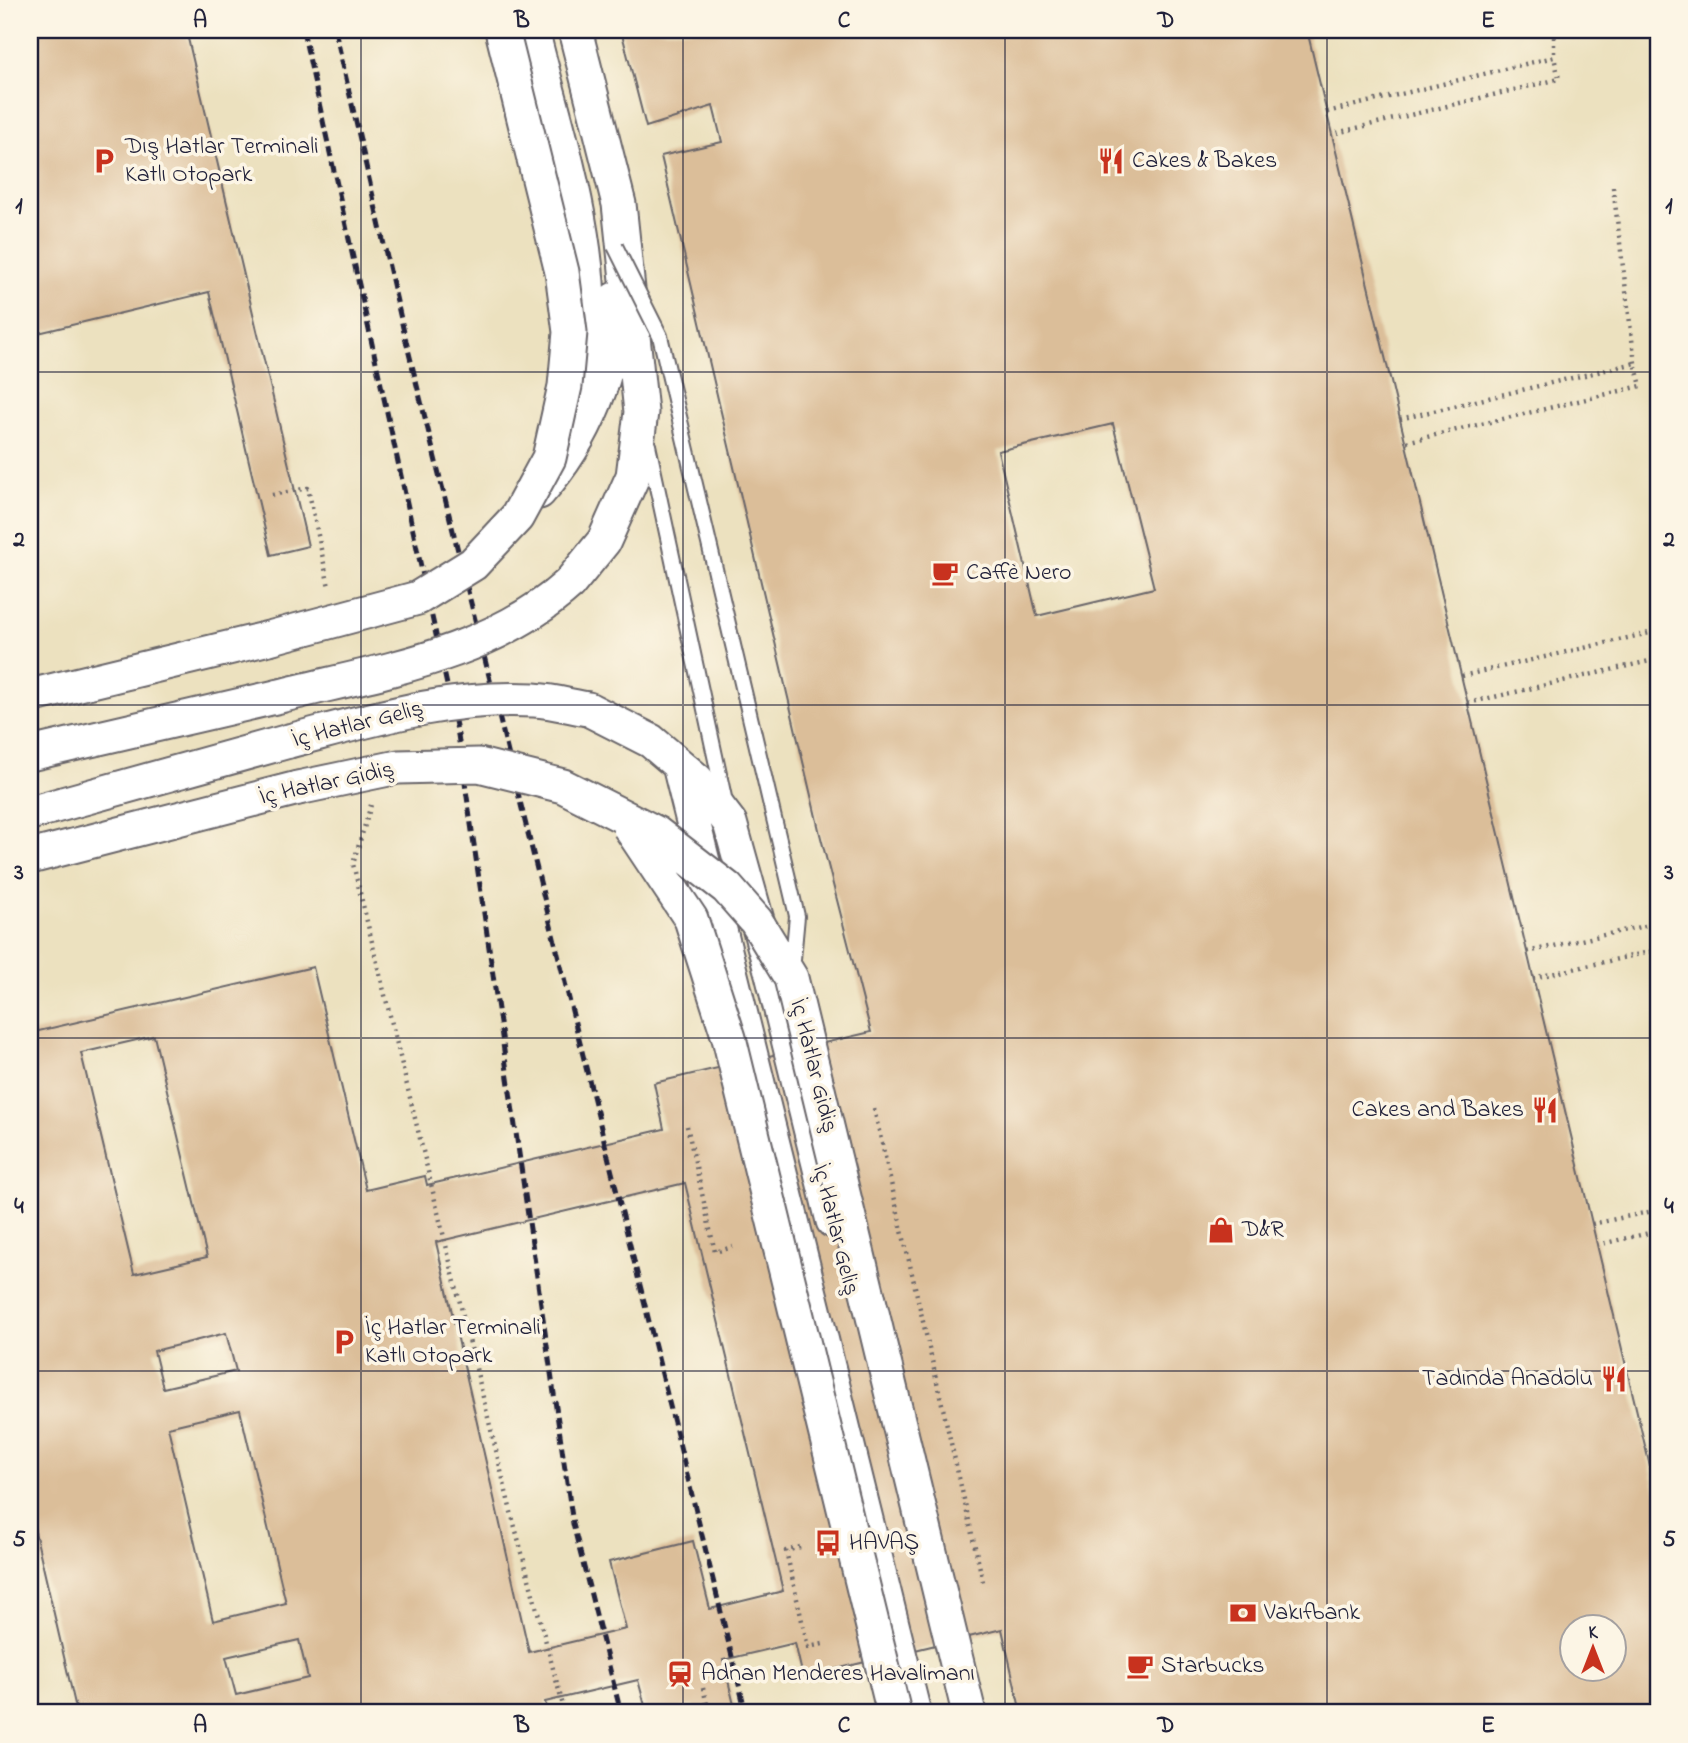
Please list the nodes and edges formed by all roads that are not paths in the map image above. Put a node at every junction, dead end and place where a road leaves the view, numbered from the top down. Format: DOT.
graph roads {
  1 [pos="502,30"];
  2 [pos="532,30"];
  3 [pos="564,30"];
  4 [pos="575,30"];
  5 [pos="615,246"];
  6 [pos="641,412"];
  7 [pos="517,517"];
  8 [pos="30,696"];
  9 [pos="30,754"];
  10 [pos="679,765"];
  11 [pos="30,813"];
  12 [pos="622,816"];
  13 [pos="730,824"];
  14 [pos="30,857"];
  15 [pos="791,978"];
  16 [pos="894,1713"];
  17 [pos="914,1713"];
  18 [pos="953,1713"];
  19 [pos="969,1713"];
  1 -- 7 [label="street, bridge"];
  2 -- 7 [label="street, bridge"];
  3 -- 5 [label="street"];
  4 -- 6 [label="street"];
  5 -- 7 [label="street, bridge"];
  5 -- 15 [label="lane, bridge"];
  6 -- 9 [label="street, bridge"];
  6 -- 13 [label="lane"];
  7 -- 8 [label="street, bridge"];
  10 -- 11 [label="street, İç Hatlar Geliş, bridge"];
  10 -- 13 [label="street, İç Hatlar Geliş"];
  10 -- 17 [label="street, İç Hatlar Geliş"];
  12 -- 14 [label="street, İç Hatlar Gidiş, bridge"];
  12 -- 15 [label="street, İç Hatlar Gidiş, bridge"];
  12 -- 16 [label="street, İç Hatlar Gidiş, bridge"];
  13 -- 18 [label="street, İç Hatlar Geliş"];
  15 -- 19 [label="street, İç Hatlar Gidiş, bridge"];
}
